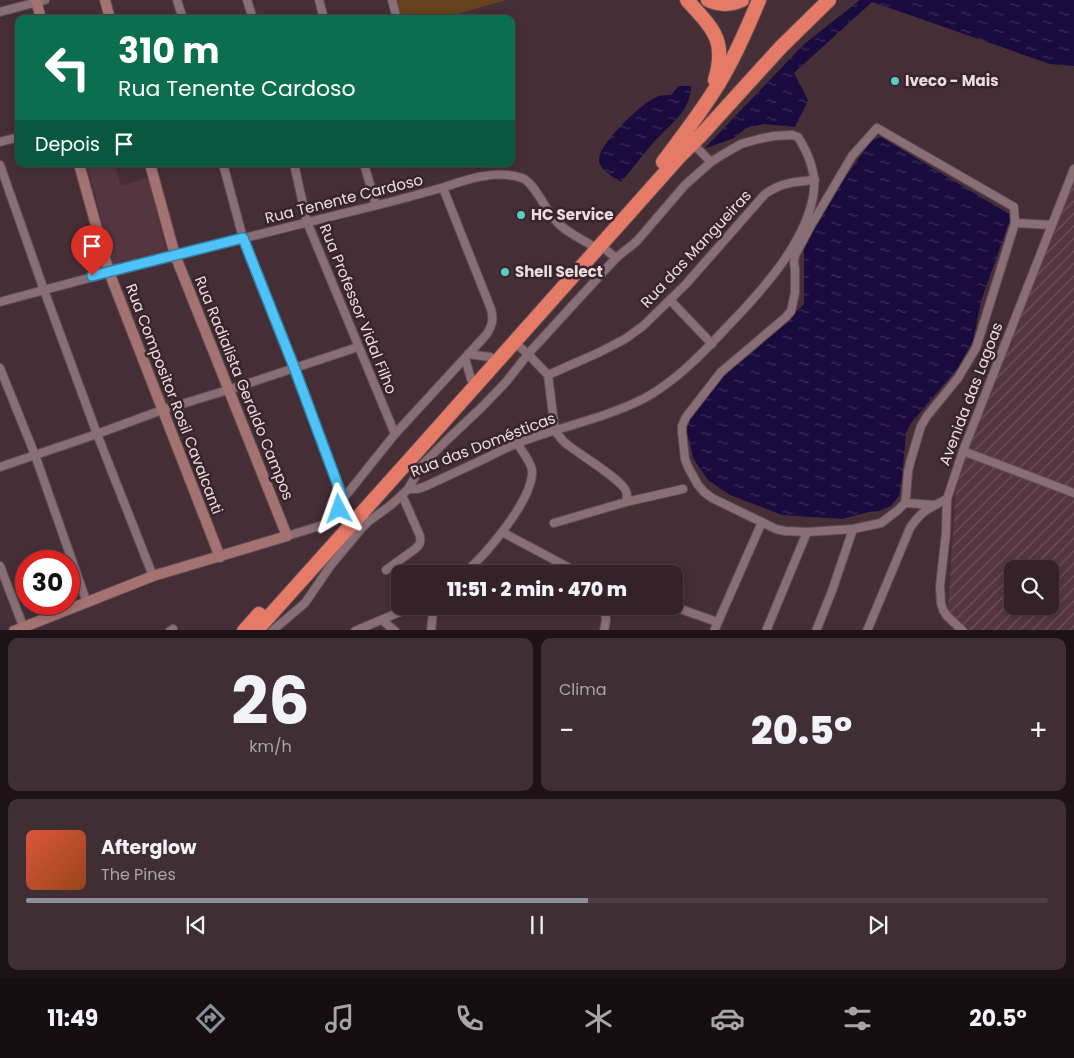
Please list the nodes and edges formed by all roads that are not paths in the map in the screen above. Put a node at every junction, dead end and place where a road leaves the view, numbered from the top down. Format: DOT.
graph roads {
  1 [pos="105,0"];
  2 [pos="177,0"];
  3 [pos="248,0"];
  4 [pos="319,0"];
  5 [pos="392,0"];
  6 [pos="687,0"];
  7 [pos="708,0"];
  8 [pos="742,0"];
  9 [pos="759,0"];
  10 [pos="767,0"];
  11 [pos="829,0"];
  12 [pos="39,1"];
  13 [pos="0,12"];
  14 [pos="41,15"];
  15 [pos="109,15"];
  16 [pos="182,15"];
  17 [pos="252,15"];
  18 [pos="323,15"];
  19 [pos="396,15"];
  20 [pos="703,107"];
  21 [pos="15,138"];
  22 [pos="0,142"];
  23 [pos="693,144"];
  24 [pos="678,157"];
  25 [pos="711,162"];
  26 [pos="0,165"];
  27 [pos="80,167"];
  28 [pos="151,167"];
  29 [pos="224,167"];
  30 [pos="295,167"];
  31 [pos="365,167"];
  32 [pos="1074,169"];
  33 [pos="815,180"];
  34 [pos="443,188"];
  35 [pos="376,205"];
  36 [pos="307,222"];
  37 [pos="1015,223"];
  38 [pos="1052,225"];
  39 [pos="243,238"];
  40 [pos="596,245"];
  41 [pos="175,255"];
  42 [pos="616,258"];
  43 [pos="109,272"];
  44 [pos="44,290"];
  45 [pos="670,300"];
  46 [pos="0,302"];
  47 [pos="514,342"];
  48 [pos="712,344"];
  49 [pos="358,347"];
  50 [pos="528,354"];
  51 [pos="466,356"];
  52 [pos="490,357"];
  53 [pos="294,367"];
  54 [pos="0,368"];
  55 [pos="548,375"];
  56 [pos="471,379"];
  57 [pos="228,390"];
  58 [pos="162,410"];
  59 [pos="555,431"];
  60 [pos="96,434"];
  61 [pos="395,434"];
  62 [pos="517,443"];
  63 [pos="433,444"];
  64 [pos="963,451"];
  65 [pos="35,455"];
  66 [pos="0,467"];
  67 [pos="408,489"];
  68 [pos="683,489"];
  69 [pos="1074,494"];
  70 [pos="402,496"];
  71 [pos="343,499"];
  72 [pos="947,500"];
  73 [pos="626,502"];
  74 [pos="905,503"];
  75 [pos="935,505"];
  76 [pos="340,519"];
  77 [pos="762,522"];
  78 [pos="554,523"];
  79 [pos="853,529"];
  80 [pos="502,532"];
  81 [pos="807,532"];
  82 [pos="287,536"];
  83 [pos="220,557"];
  84 [pos="475,565"];
  85 [pos="564,565"];
  86 [pos="0,566"];
  87 [pos="386,570"];
  88 [pos="153,576"];
  89 [pos="86,602"];
  90 [pos="683,610"];
  91 [pos="393,615"];
  92 [pos="433,615"];
  93 [pos="605,615"];
  94 [pos="382,620"];
  95 [pos="717,622"];
  96 [pos="21,629"];
  97 [pos="244,630"];
  98 [pos="256,630"];
  99 [pos="272,630"];
  100 [pos="355,630"];
  101 [pos="395,630"];
  102 [pos="431,630"];
  103 [pos="604,630"];
  104 [pos="714,630"];
  105 [pos="766,630"];
  106 [pos="816,630"];
  107 [pos="867,630"];
  108 [pos="963,630"];
  1 -- 15 [label="street"];
  2 -- 16 [label="street"];
  3 -- 17 [label="street"];
  4 -- 18 [label="street"];
  5 -- 19 [label="street"];
  6 -- 20 [label="highway"];
  7 -- 8 [label="highway"];
  9 -- 20 [label="highway"];
  10 -- 24 [label="highway"];
  11 -- 23 [label="highway"];
  12 -- 13 [label="street"];
  12 -- 14 [label="street"];
  20 -- 40 [label="highway"];
  21 -- 22 [label="street"];
  23 -- 24 [label="highway"];
  23 -- 25 [label="street"];
  24 -- 40 [label="highway"];
  25 -- 33 [label="street, Rua das Domésticas"];
  25 -- 42 [label="street"];
  26 -- 44 [label="street"];
  27 -- 43 [label="street, Rua Compositor Rosil Cavalcanti"];
  28 -- 41 [label="street, Rua Radialista Geraldo Campos"];
  29 -- 39 [label="street"];
  30 -- 36 [label="street, Rua Professor Vidal Filho"];
  31 -- 35 [label="street"];
  32 -- 38 [label="street, Avenida das Lagoas"];
  33 -- 45 [label="street, Rua das Mangueiras"];
  33 -- 48 [label="street, Rua das Domésticas"];
  34 -- 35 [label="street, Rua Tenente Cardoso"];
  34 -- 40 [label="street, Rua Tenente Cardoso"];
  34 -- 51 [label="street"];
  35 -- 36 [label="street, Rua Tenente Cardoso"];
  36 -- 39 [label="street, Rua Tenente Cardoso"];
  36 -- 49 [label="street, Rua Professor Vidal Filho"];
  37 -- 38 [label="street"];
  37 -- 74 [label="street"];
  37 -- 77 [label="street"];
  38 -- 64 [label="street, Avenida das Lagoas"];
  39 -- 41 [label="street, Rua Tenente Cardoso"];
  39 -- 53 [label="street"];
  40 -- 42 [label="street"];
  40 -- 47 [label="highway"];
  40 -- 52 [label="highway"];
  41 -- 43 [label="street, Rua Tenente Cardoso"];
  41 -- 57 [label="street, Rua Radialista Geraldo Campos"];
  42 -- 50 [label="street"];
  43 -- 44 [label="street, Rua Tenente Cardoso"];
  43 -- 58 [label="street, Rua Compositor Rosil Cavalcanti"];
  44 -- 46 [label="street, Rua Tenente Cardoso"];
  44 -- 60 [label="street"];
  45 -- 48 [label="street"];
  45 -- 55 [label="street, Rua das Mangueiras"];
  47 -- 50 [label="street"];
  47 -- 63 [label="highway"];
  48 -- 59 [label="street, Rua das Domésticas"];
  49 -- 53 [label="street"];
  49 -- 61 [label="street, Rua Professor Vidal Filho"];
  50 -- 55 [label="street"];
  50 -- 63 [label="street"];
  51 -- 52 [label="street"];
  51 -- 56 [label="street"];
  51 -- 61 [label="street"];
  52 -- 56 [label="highway"];
  53 -- 57 [label="street"];
  53 -- 71 [label="street"];
  54 -- 65 [label="street"];
  55 -- 59 [label="street"];
  56 -- 76 [label="highway"];
  57 -- 58 [label="street"];
  57 -- 82 [label="street, Rua Radialista Geraldo Campos"];
  58 -- 60 [label="street"];
  58 -- 83 [label="street, Rua Compositor Rosil Cavalcanti"];
  59 -- 62 [label="street, Rua das Domésticas"];
  59 -- 73 [label="street"];
  60 -- 65 [label="street"];
  60 -- 88 [label="street"];
  61 -- 71 [label="street"];
  62 -- 67 [label="street, Rua das Domésticas"];
  62 -- 80 [label="street"];
  63 -- 67 [label="street"];
  63 -- 98 [label="highway"];
  64 -- 69 [label="street"];
  64 -- 72 [label="street, Avenida das Lagoas"];
  65 -- 66 [label="street"];
  65 -- 89 [label="street"];
  67 -- 70 [label="street"];
  68 -- 73 [label="street"];
  70 -- 87 [label="street"];
  70 -- 99 [label="street"];
  71 -- 76 [label="street"];
  72 -- 75 [label="street"];
  72 -- 108 [label="street, Avenida das Lagoas"];
  73 -- 78 [label="street"];
  74 -- 75 [label="street"];
  74 -- 79 [label="street"];
  75 -- 107 [label="street"];
  76 -- 82 [label="street"];
  76 -- 97 [label="highway"];
  77 -- 81 [label="street"];
  77 -- 95 [label="street"];
  79 -- 81 [label="street"];
  79 -- 106 [label="street"];
  80 -- 84 [label="street"];
  80 -- 85 [label="street"];
  81 -- 105 [label="street"];
  82 -- 83 [label="street"];
  83 -- 88 [label="street"];
  86 -- 96 [label="street"];
  88 -- 89 [label="street"];
  89 -- 96 [label="street"];
  90 -- 95 [label="street"];
  91 -- 94 [label="street"];
  92 -- 102 [label="street"];
  93 -- 103 [label="street"];
  94 -- 100 [label="street"];
  94 -- 101 [label="street"];
  95 -- 104 [label="street"];
}
